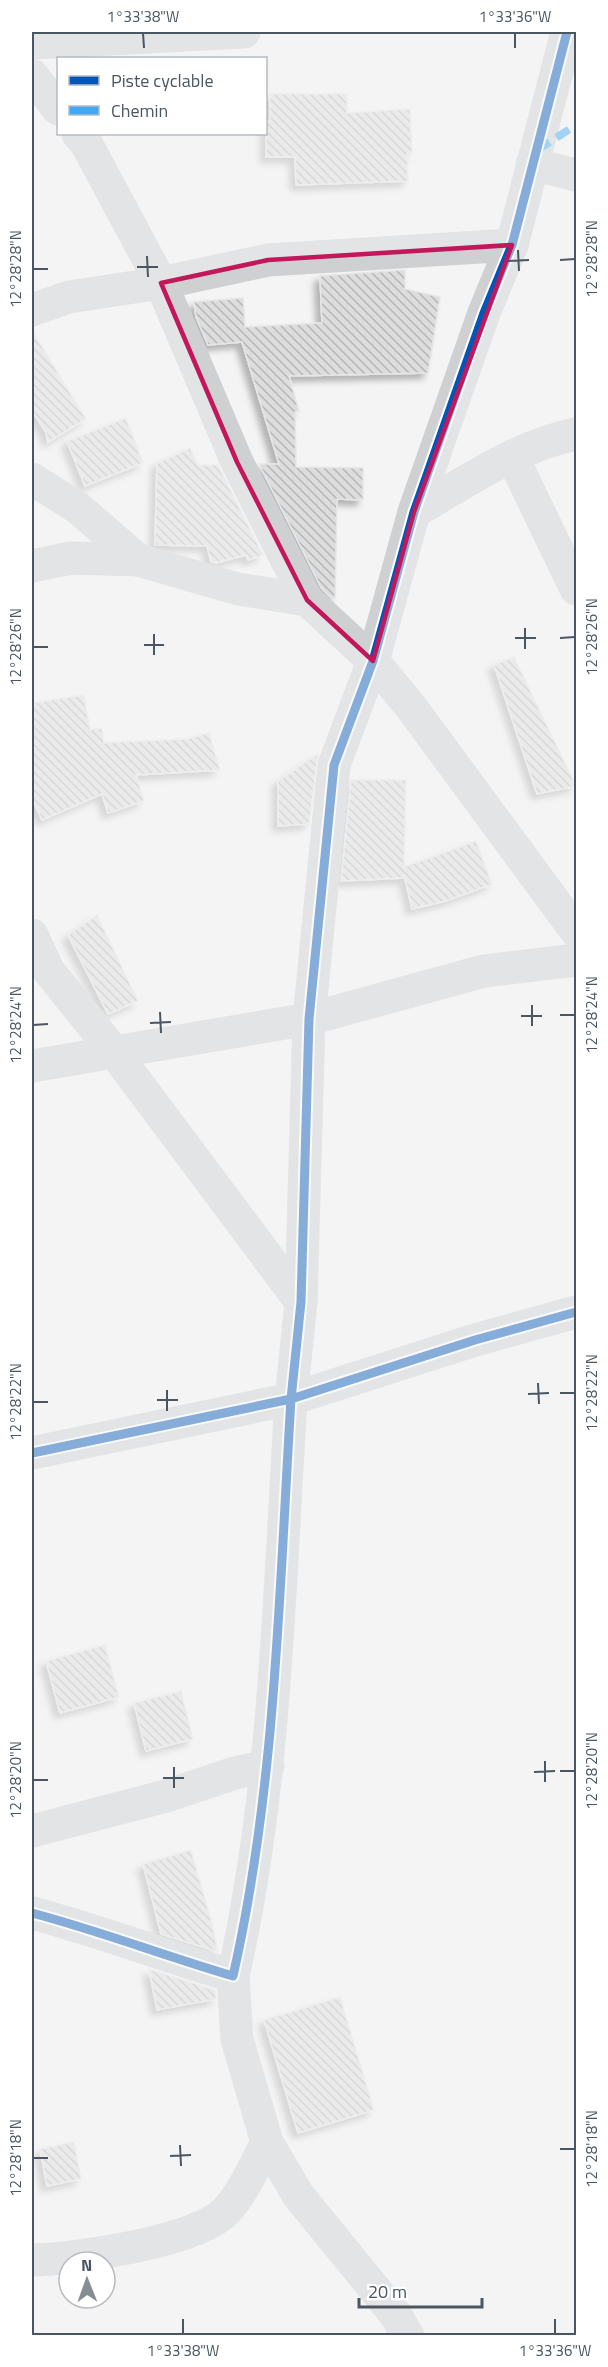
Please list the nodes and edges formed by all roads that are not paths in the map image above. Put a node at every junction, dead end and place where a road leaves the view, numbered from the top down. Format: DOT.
graph roads {
  1 [pos="244,32"];
  2 [pos="567,32"];
  3 [pos="32,43"];
  4 [pos="32,75"];
  5 [pos="57,108"];
  6 [pos="79,135"];
  7 [pos="532,164"];
  8 [pos="576,175"];
  9 [pos="512,245"];
  10 [pos="161,283"];
  11 [pos="32,310"];
  12 [pos="576,434"];
  13 [pos="512,456"];
  14 [pos="32,479"];
  15 [pos="414,512"];
  16 [pos="138,560"];
  17 [pos="32,566"];
  18 [pos="576,590"];
  19 [pos="307,600"];
  20 [pos="372,660"];
  21 [pos="576,931"];
  22 [pos="32,935"];
  23 [pos="576,960"];
  24 [pos="309,1019"];
  25 [pos="115,1053"];
  26 [pos="32,1066"];
  27 [pos="301,1302"];
  28 [pos="576,1312"];
  29 [pos="291,1399"];
  30 [pos="32,1453"];
  31 [pos="268,1766"];
  32 [pos="32,1831"];
  33 [pos="32,1913"];
  34 [pos="233,1976"];
  35 [pos="267,2142"];
  36 [pos="32,2260"];
  37 [pos="408,2336"];
  1 -- 3 [label="street"];
  2 -- 7 [label="street"];
  4 -- 5 [label="street"];
  6 -- 10 [label="street"];
  7 -- 8 [label="street"];
  7 -- 9 [label="street"];
  9 -- 10 [label="street"];
  9 -- 15 [label="street"];
  10 -- 11 [label="street"];
  10 -- 19 [label="street"];
  12 -- 13 [label="street"];
  13 -- 15 [label="street"];
  13 -- 18 [label="street"];
  14 -- 16 [label="street"];
  15 -- 20 [label="street"];
  16 -- 17 [label="street"];
  16 -- 19 [label="street"];
  19 -- 20 [label="street"];
  20 -- 21 [label="street"];
  20 -- 24 [label="street"];
  22 -- 25 [label="street"];
  23 -- 24 [label="street"];
  24 -- 25 [label="street"];
  24 -- 27 [label="street"];
  25 -- 26 [label="street"];
  25 -- 27 [label="street"];
  27 -- 29 [label="street"];
  28 -- 29 [label="street"];
  29 -- 30 [label="street"];
  29 -- 31 [label="street"];
  31 -- 32 [label="street"];
  31 -- 34 [label="street"];
  33 -- 34 [label="street"];
  34 -- 35 [label="street"];
  35 -- 36 [label="street"];
  35 -- 37 [label="street"];
}
